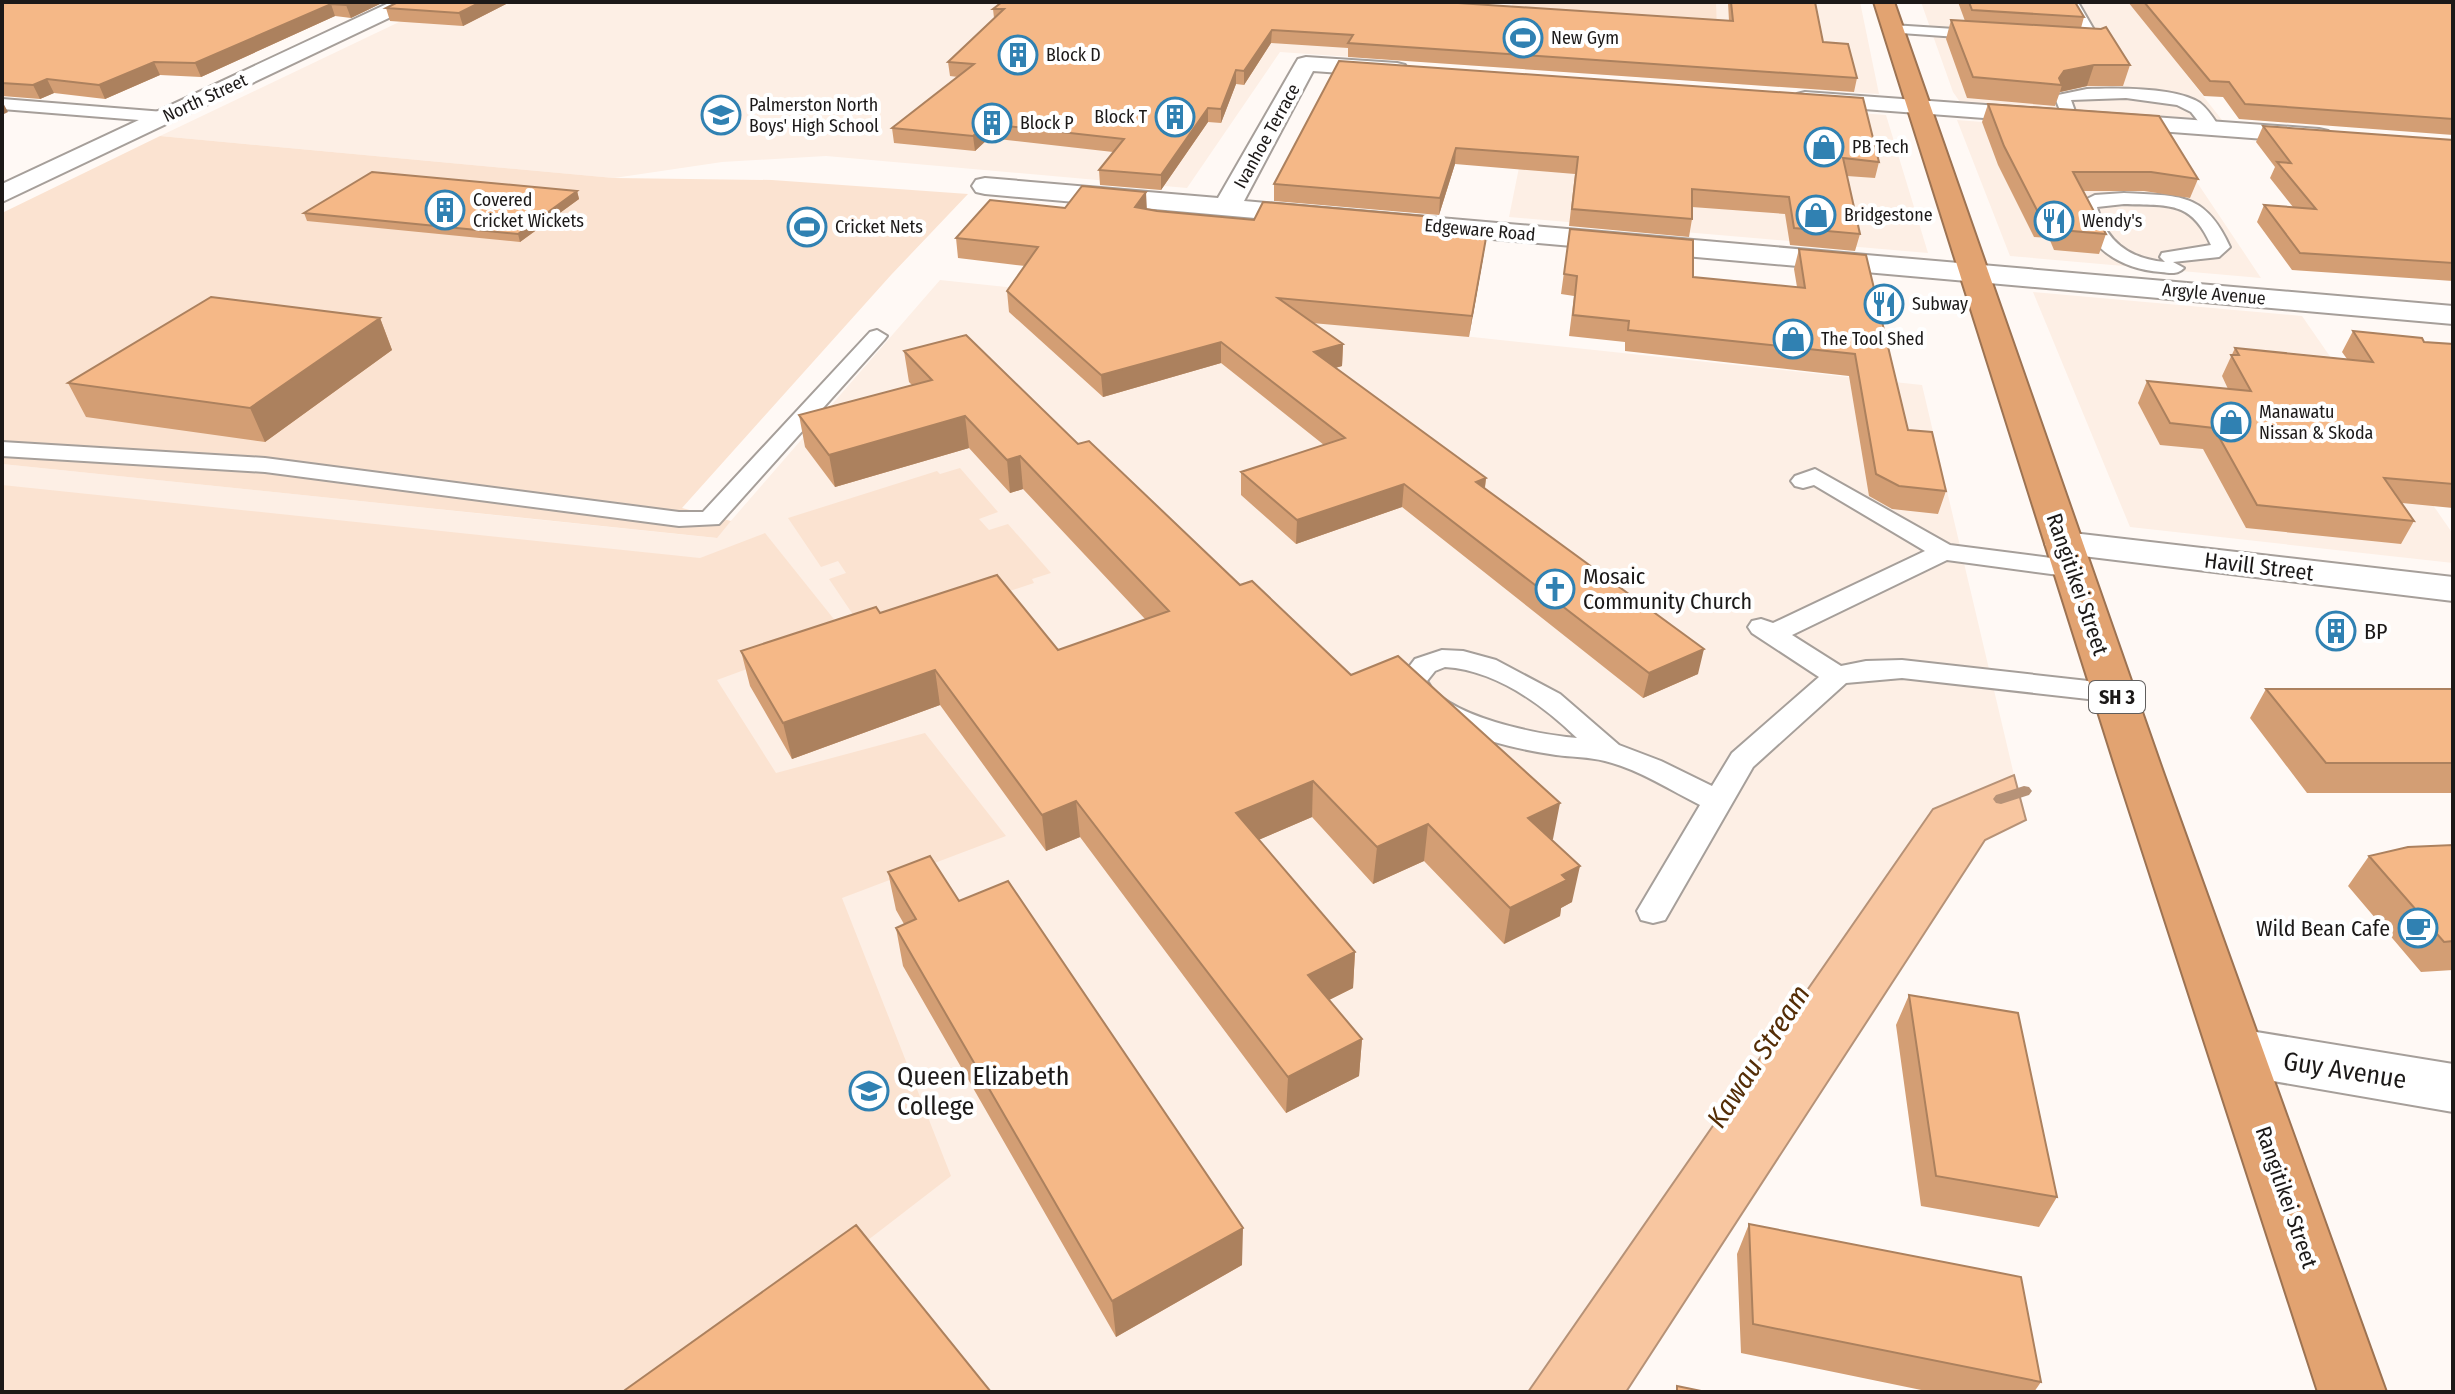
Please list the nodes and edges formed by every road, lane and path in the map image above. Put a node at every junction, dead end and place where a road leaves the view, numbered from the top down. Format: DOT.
graph roads {
  1 [pos="407,2"];
  2 [pos="1999,2"];
  3 [pos="2072,2"];
  4 [pos="2085,2"];
  5 [pos="1888,15"];
  6 [pos="2001,36"];
  7 [pos="2063,40"];
  8 [pos="1416,72"];
  9 [pos="1776,96"];
  10 [pos="2,104"];
  11 [pos="1918,107"];
  12 [pos="164,117"];
  13 [pos="2348,138"];
  14 [pos="985,186"];
  15 [pos="2,194"];
  16 [pos="1226,208"];
  17 [pos="2172,263"];
  18 [pos="1974,274"];
  19 [pos="2453,315"];
  20 [pos="877,336"];
  21 [pos="2,449"];
  22 [pos="1803,481"];
  23 [pos="1944,552"];
  24 [pos="2069,556"];
  25 [pos="2453,589"];
  26 [pos="1837,676"];
  27 [pos="2115,693"];
  28 [pos="1609,752"];
  29 [pos="1717,801"];
  30 [pos="1653,911"];
  31 [pos="2238,1052"];
  32 [pos="2453,1088"];
  33 [pos="2352,1392"];
  1 -- 12 [label="street, North Street"];
  2 -- 7 [label="lane"];
  3 -- 4 [label="lane"];
  5 -- 6 [label="lane"];
  5 -- 11 [label="highway, Rangitikei Street / SH 3"];
  8 -- 16 [label="street, Ivanhoe Terrace"];
  9 -- 11 [label="street"];
  10 -- 12 [label="lane"];
  11 -- 13 [label="street"];
  11 -- 18 [label="highway, Rangitikei Street / SH 3"];
  12 -- 15 [label="street, North Street"];
  14 -- 16 [label="street, Edgeware Road"];
  16 -- 18 [label="street, Edgeware Road"];
  17 -- 17 [label="lane"];
  18 -- 19 [label="street, Argyle Avenue"];
  18 -- 24 [label="highway, Rangitikei Street / SH 3"];
  20 -- 21 [label="lane"];
  22 -- 23 [label="lane"];
  23 -- 24 [label="lane"];
  23 -- 26 [label="lane"];
  24 -- 25 [label="street, Havill Street"];
  24 -- 27 [label="highway, Rangitikei Street / SH 3"];
  26 -- 27 [label="lane"];
  26 -- 29 [label="lane"];
  27 -- 31 [label="highway, Rangitikei Street / SH 3"];
  28 -- 28 [label="lane"];
  28 -- 29 [label="lane"];
  29 -- 30 [label="lane"];
  31 -- 32 [label="street, Guy Avenue"];
  31 -- 33 [label="highway, Rangitikei Street / SH 3"];
}
